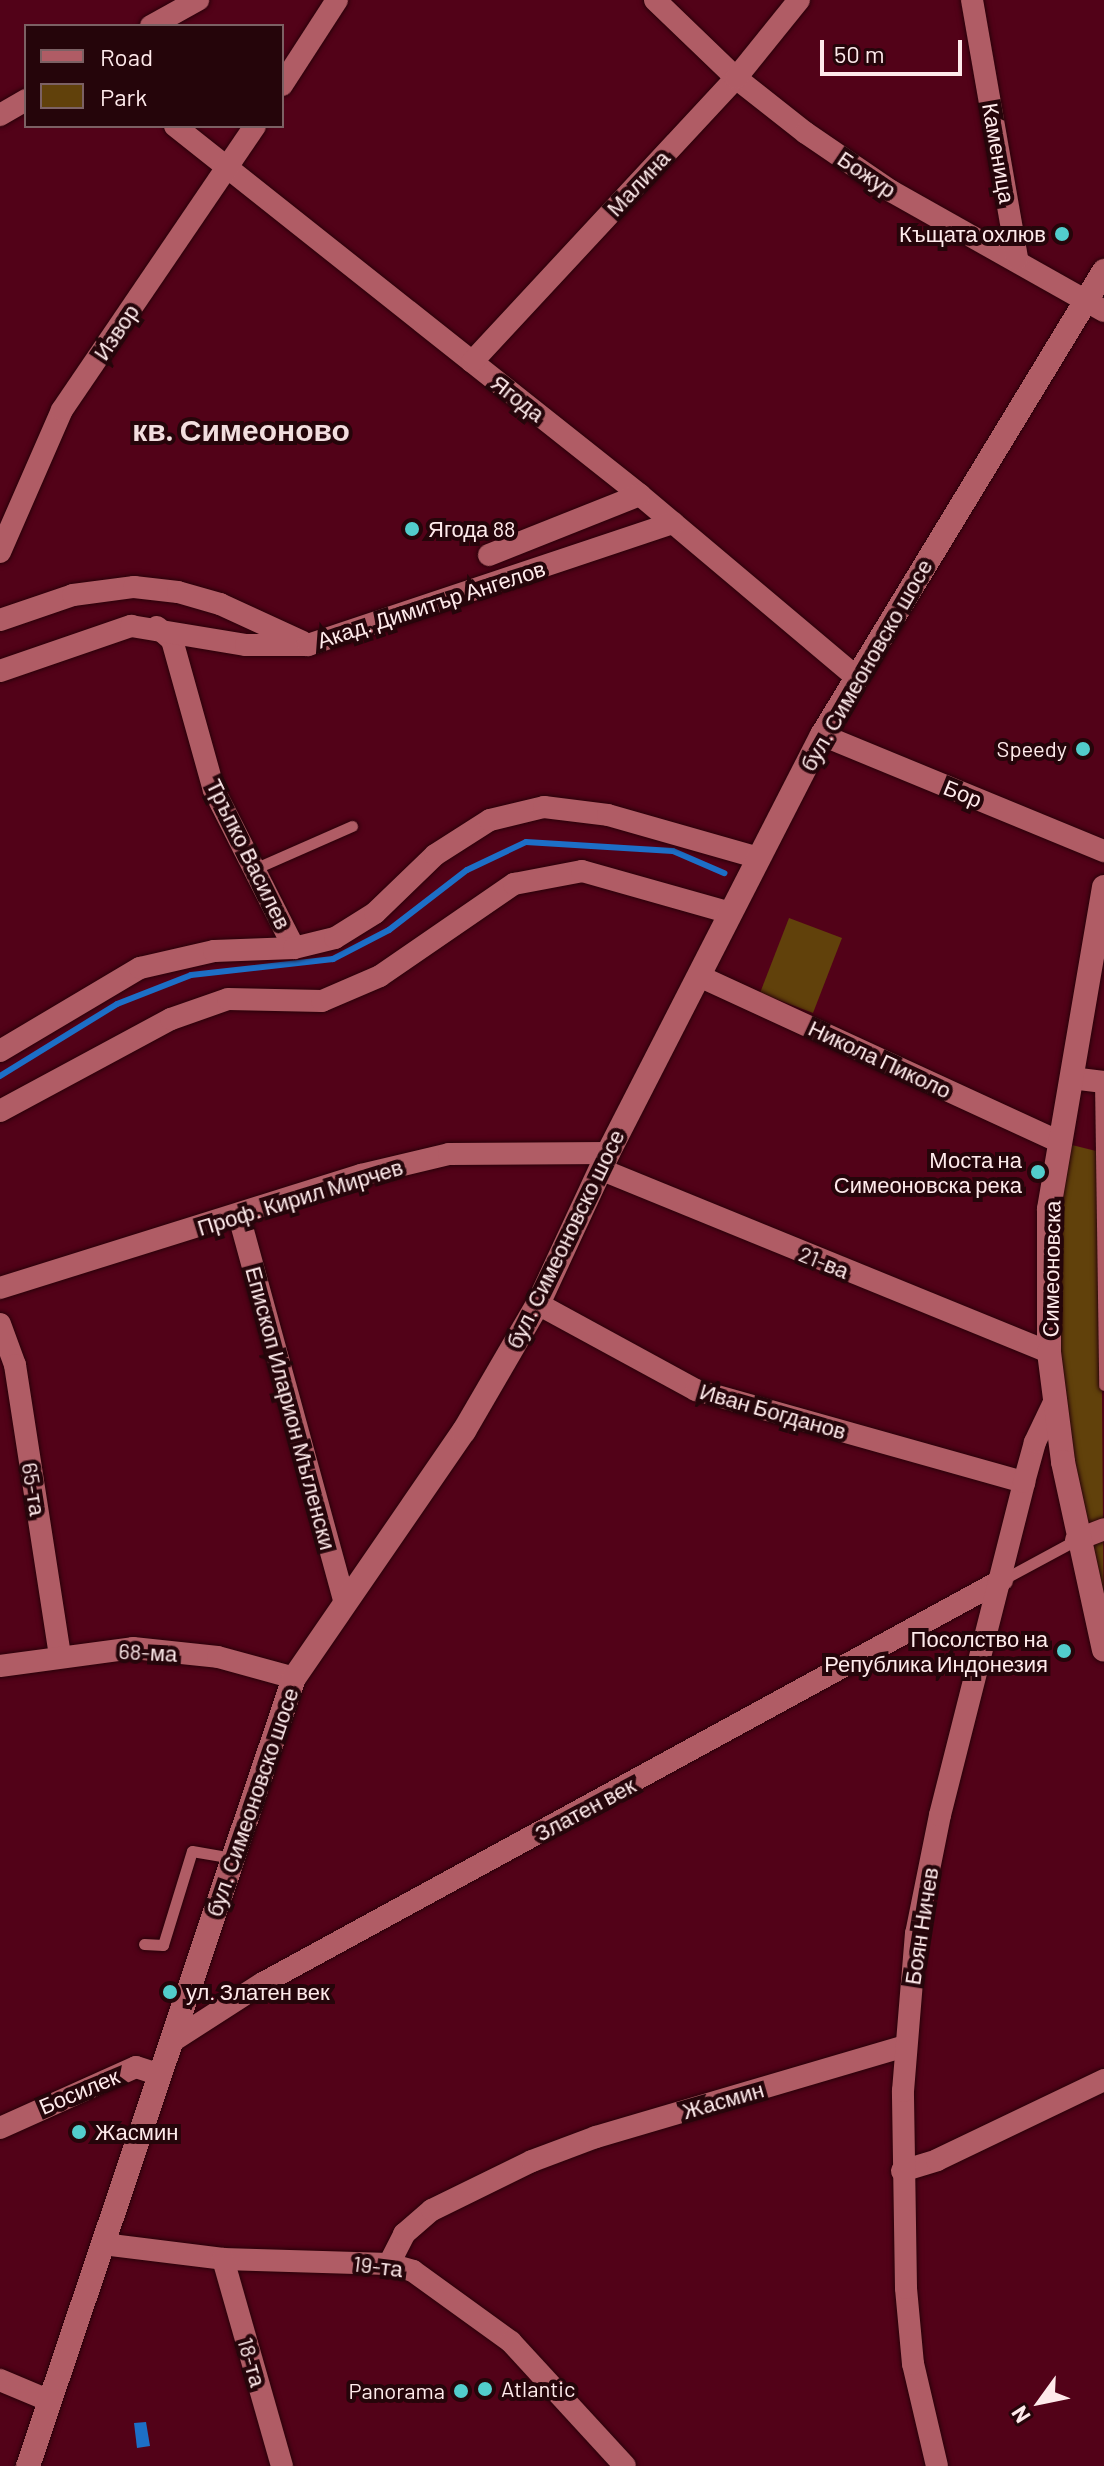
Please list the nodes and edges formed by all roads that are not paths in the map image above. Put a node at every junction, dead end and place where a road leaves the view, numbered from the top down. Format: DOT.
graph roads {
  1 [pos="198,0"];
  2 [pos="337,0"];
  3 [pos="655,0"];
  4 [pos="799,0"];
  5 [pos="972,0"];
  6 [pos="155,24"];
  7 [pos="736,78"];
  8 [pos="284,82"];
  9 [pos="24,101"];
  10 [pos="0,115"];
  11 [pos="178,128"];
  12 [pos="254,128"];
  13 [pos="228,168"];
  14 [pos="1017,259"];
  15 [pos="1104,271"];
  16 [pos="1095,305"];
  17 [pos="472,362"];
  18 [pos="640,495"];
  19 [pos="673,523"];
  20 [pos="0,552"];
  21 [pos="489,555"];
  22 [pos="0,620"];
  23 [pos="157,627"];
  24 [pos="308,645"];
  25 [pos="0,671"];
  26 [pos="856,677"];
  27 [pos="822,735"];
  28 [pos="352,826"];
  29 [pos="1104,851"];
  30 [pos="759,858"];
  31 [pos="254,869"];
  32 [pos="1104,887"];
  33 [pos="730,913"];
  34 [pos="294,948"];
  35 [pos="699,976"];
  36 [pos="0,1051"];
  37 [pos="1071,1078"];
  38 [pos="1102,1081"];
  39 [pos="0,1111"];
  40 [pos="1060,1142"];
  41 [pos="604,1161"];
  42 [pos="239,1216"];
  43 [pos="0,1288"];
  44 [pos="538,1304"];
  45 [pos="0,1324"];
  46 [pos="1049,1352"];
  47 [pos="1104,1385"];
  48 [pos="1055,1400"];
  49 [pos="1024,1482"];
  50 [pos="1104,1529"];
  51 [pos="1076,1540"];
  52 [pos="1002,1580"];
  53 [pos="344,1599"];
  54 [pos="1104,1650"];
  55 [pos="60,1655"];
  56 [pos="0,1666"];
  57 [pos="294,1678"];
  58 [pos="233,1858"];
  59 [pos="144,1944"];
  60 [pos="171,2042"];
  61 [pos="905,2046"];
  62 [pos="160,2075"];
  63 [pos="1104,2080"];
  64 [pos="0,2128"];
  65 [pos="902,2171"];
  66 [pos="103,2244"];
  67 [pos="223,2259"];
  68 [pos="389,2264"];
  69 [pos="0,2380"];
  70 [pos="50,2401"];
  71 [pos="28,2466"];
  72 [pos="282,2466"];
  73 [pos="625,2466"];
  74 [pos="937,2466"];
  1 -- 6 [label="street"];
  2 -- 8 [label="street"];
  3 -- 7 [label="street, Божур"];
  4 -- 7 [label="street, Малина"];
  5 -- 14 [label="street, Каменица"];
  7 -- 14 [label="street, Божур"];
  7 -- 17 [label="street, Малина"];
  9 -- 10 [label="street"];
  11 -- 13 [label="street, Ягода"];
  12 -- 13 [label="street, Извор"];
  13 -- 17 [label="street, Ягода"];
  13 -- 20 [label="street, Извор"];
  14 -- 16 [label="street, Божур"];
  15 -- 16 [label="street, бул. Симеоновско шосе"];
  16 -- 26 [label="street, бул. Симеоновско шосе"];
  17 -- 18 [label="street, Ягода"];
  18 -- 19 [label="street, Ягода"];
  18 -- 21 [label="street, Акад. Димитър Ангелов"];
  19 -- 24 [label="street, Акад. Димитър Ангелов"];
  19 -- 26 [label="street, Ягода"];
  22 -- 24 [label="street"];
  23 -- 24 [label="street, Акад. Димитър Ангелов"];
  23 -- 25 [label="street, Акад. Димитър Ангелов"];
  23 -- 31 [label="street, Тръпко Василев"];
  26 -- 27 [label="street, бул. Симеоновско шосе"];
  27 -- 29 [label="street, Бор"];
  27 -- 30 [label="street, бул. Симеоновско шосе"];
  28 -- 31 [label="lane"];
  30 -- 33 [label="street, бул. Симеоновско шосе"];
  30 -- 34 [label="street"];
  31 -- 34 [label="street, Тръпко Василев"];
  32 -- 37 [label="street, Симеоновска"];
  33 -- 35 [label="street, бул. Симеоновско шосе"];
  33 -- 39 [label="street"];
  34 -- 36 [label="street"];
  35 -- 40 [label="street, Никола Пиколо"];
  35 -- 41 [label="street, бул. Симеоновско шосе"];
  37 -- 38 [label="street"];
  37 -- 40 [label="street, Симеоновска"];
  38 -- 47 [label="lane"];
  40 -- 46 [label="street, Симеоновска"];
  41 -- 42 [label="street, Проф. Кирил Мирчев"];
  41 -- 44 [label="street, бул. Симеоновско шосе"];
  41 -- 46 [label="street, 21-ва"];
  42 -- 43 [label="street, Проф. Кирил Мирчев"];
  42 -- 53 [label="street, Епископ Иларион Мъгленски"];
  44 -- 49 [label="street, Иван Богданов"];
  44 -- 53 [label="street, бул. Симеоновско шосе"];
  45 -- 55 [label="street, 65-та"];
  46 -- 48 [label="street, Симеоновска"];
  48 -- 49 [label="street, Боян Ничев"];
  48 -- 51 [label="street, Симеоновска"];
  49 -- 52 [label="street, Боян Ничев"];
  50 -- 51 [label="street"];
  51 -- 52 [label="lane"];
  51 -- 54 [label="street, Симеоновска"];
  52 -- 60 [label="street, Златен век"];
  52 -- 61 [label="street, Боян Ничев"];
  53 -- 57 [label="street, бул. Симеоновско шосе"];
  55 -- 56 [label="street, 68-ма"];
  55 -- 57 [label="street, 68-ма"];
  57 -- 58 [label="street, бул. Симеоновско шосе"];
  58 -- 59 [label="lane"];
  58 -- 60 [label="street, бул. Симеоновско шосе"];
  60 -- 62 [label="street, бул. Симеоновско шосе"];
  61 -- 65 [label="street, Боян Ничев"];
  61 -- 68 [label="street, Жасмин"];
  62 -- 64 [label="street, Босилек"];
  62 -- 66 [label="street, бул. Симеоновско шосе"];
  63 -- 65 [label="street"];
  65 -- 74 [label="street, Боян Ничев"];
  66 -- 67 [label="street, 19-та"];
  66 -- 70 [label="street, бул. Симеоновско шосе"];
  67 -- 68 [label="street, 19-та"];
  67 -- 72 [label="street, 18-та"];
  68 -- 73 [label="street, 19-та"];
  69 -- 70 [label="street"];
  70 -- 71 [label="street, бул. Симеоновско шосе"];
}
